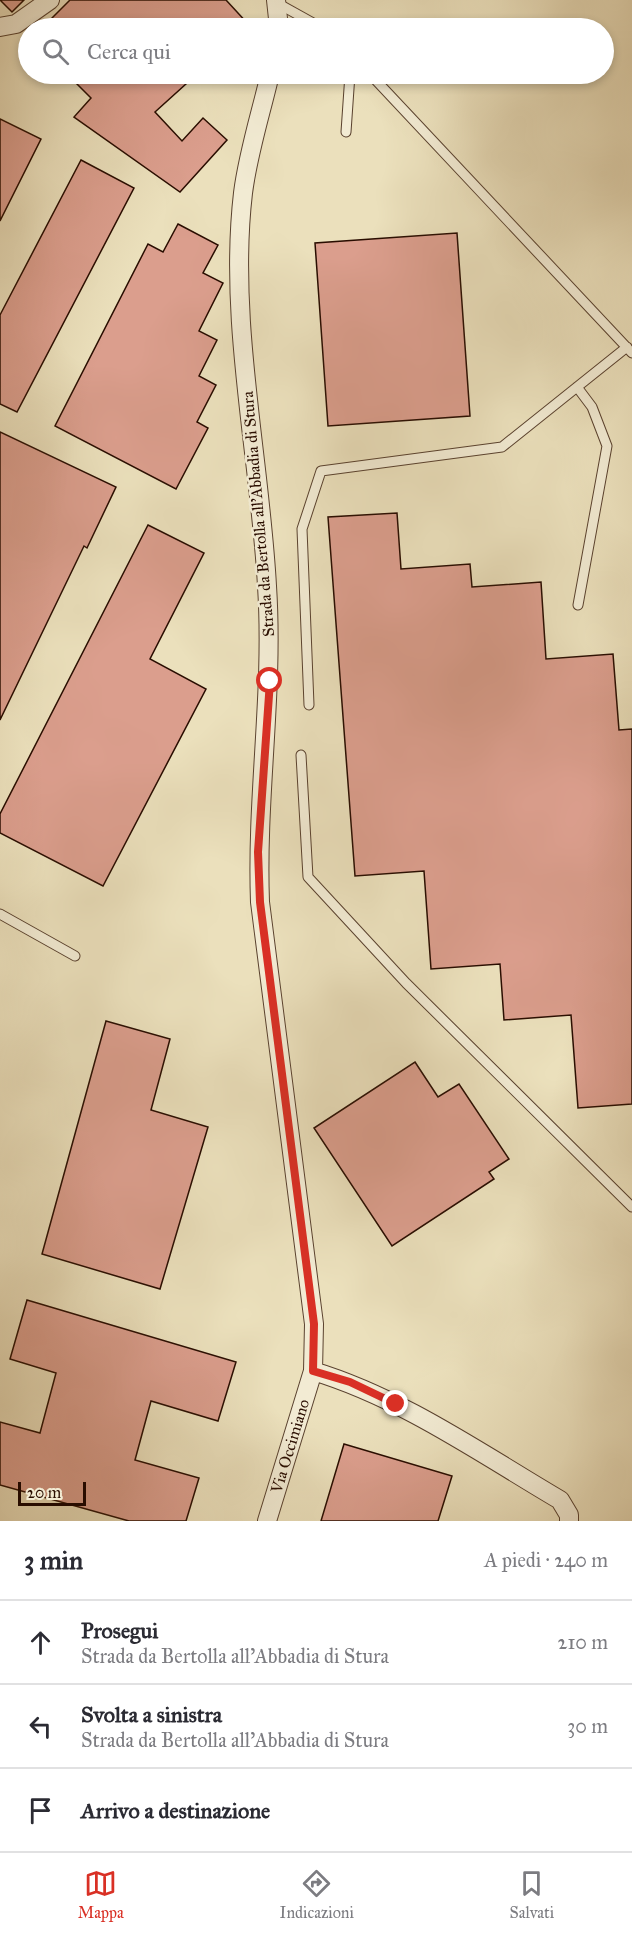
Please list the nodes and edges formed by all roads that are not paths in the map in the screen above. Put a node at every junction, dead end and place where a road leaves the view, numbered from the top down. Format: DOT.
graph roads {
  1 [pos="50,0"];
  2 [pos="277,2"];
  3 [pos="24,18"];
  4 [pos="278,18"];
  5 [pos="305,18"];
  6 [pos="18,23"];
  7 [pos="0,27"];
  8 [pos="268,84"];
  9 [pos="349,84"];
  10 [pos="379,84"];
  11 [pos="346,132"];
  12 [pos="629,350"];
  13 [pos="577,387"];
  14 [pos="578,605"];
  15 [pos="309,705"];
  16 [pos="301,755"];
  17 [pos="0,914"];
  18 [pos="75,956"];
  19 [pos="632,1207"];
  20 [pos="313,1371"];
  21 [pos="573,1519"];
  22 [pos="267,1521"];
  1 -- 3 [label="street"];
  2 -- 4 [label="street"];
  2 -- 5 [label="lane"];
  6 -- 7 [label="street"];
  8 -- 20 [label="street, Strada da Bertolla all'Abbadia di Stura"];
  9 -- 11 [label="lane"];
  10 -- 12 [label="lane"];
  12 -- 13 [label="lane"];
  13 -- 14 [label="lane"];
  13 -- 15 [label="lane"];
  16 -- 19 [label="lane"];
  17 -- 18 [label="lane"];
  20 -- 21 [label="street"];
  20 -- 22 [label="street, Via Occimiano"];
}
